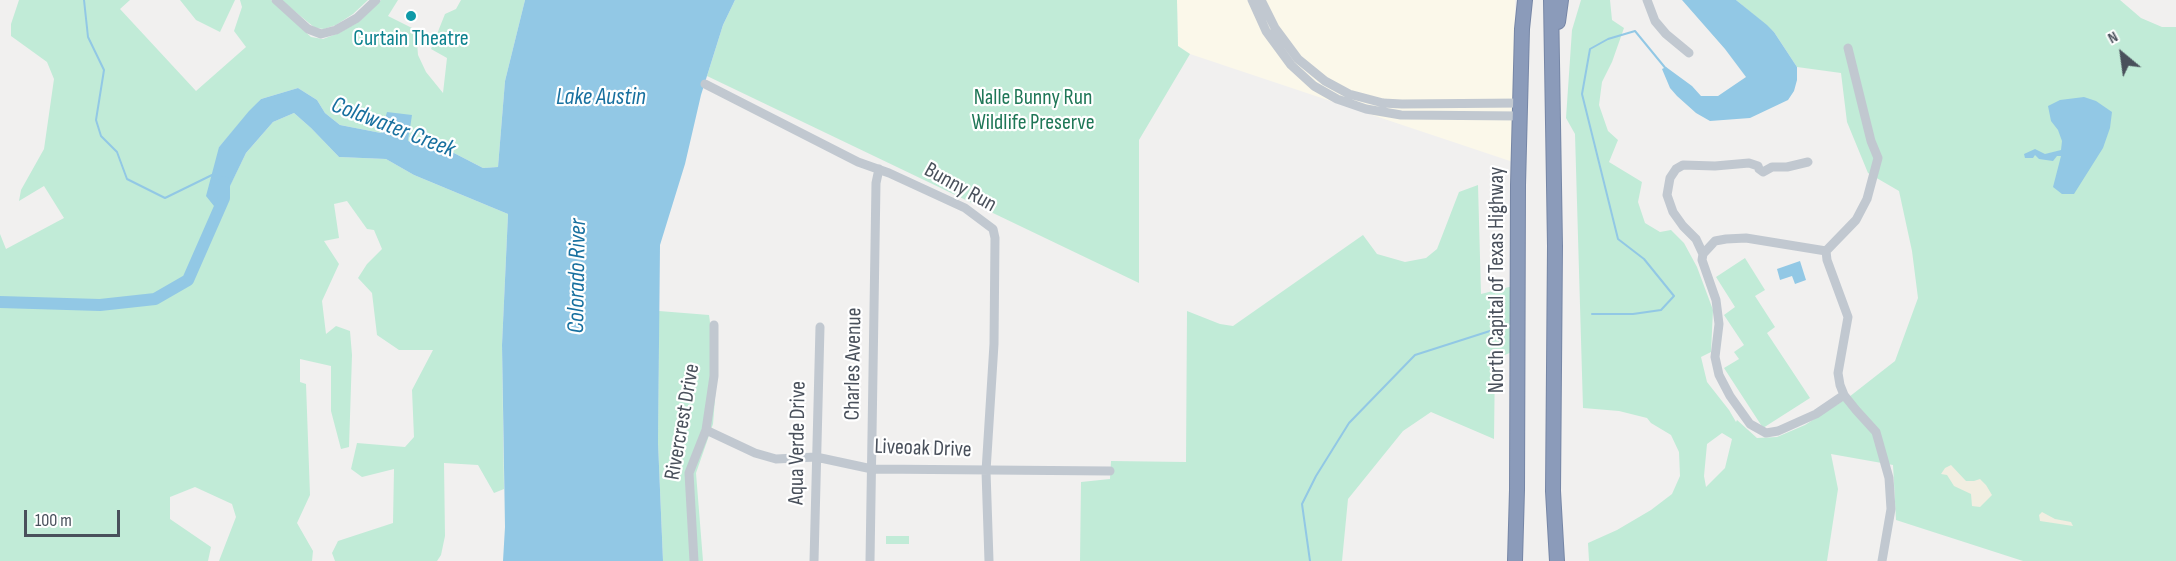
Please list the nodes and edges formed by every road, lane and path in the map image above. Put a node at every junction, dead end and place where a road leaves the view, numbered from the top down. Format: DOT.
graph roads {
  1 [pos="276,0"];
  2 [pos="376,0"];
  3 [pos="1251,0"];
  4 [pos="1262,0"];
  5 [pos="1523,0"];
  6 [pos="1551,0"];
  7 [pos="1561,0"];
  8 [pos="1647,0"];
  9 [pos="1848,48"];
  10 [pos="1689,53"];
  11 [pos="1553,54"];
  12 [pos="1295,62"];
  13 [pos="705,84"];
  14 [pos="1521,110"];
  15 [pos="1808,162"];
  16 [pos="879,168"];
  17 [pos="1826,251"];
  18 [pos="1703,254"];
  19 [pos="714,325"];
  20 [pos="820,327"];
  21 [pos="1844,395"];
  22 [pos="706,430"];
  23 [pos="816,457"];
  24 [pos="872,469"];
  25 [pos="986,471"];
  26 [pos="1110,471"];
  27 [pos="694,561"];
  28 [pos="814,561"];
  29 [pos="870,561"];
  30 [pos="989,561"];
  31 [pos="1515,561"];
  32 [pos="1557,561"];
  33 [pos="1882,561"];
  1 -- 2 [label="street"];
  3 -- 12 [label="street"];
  4 -- 12 [label="street"];
  5 -- 14 [label="highway, North Capital of Texas Highway"];
  6 -- 11 [label="highway"];
  7 -- 11 [label="highway"];
  8 -- 10 [label="street"];
  9 -- 17 [label="street"];
  11 -- 32 [label="highway"];
  12 -- 14 [label="street"];
  13 -- 16 [label="street, Bunny Run"];
  14 -- 31 [label="highway, North Capital of Texas Highway"];
  15 -- 18 [label="street"];
  16 -- 24 [label="street, Charles Avenue"];
  16 -- 25 [label="street, Bunny Run"];
  17 -- 18 [label="street"];
  17 -- 21 [label="street"];
  18 -- 21 [label="street"];
  19 -- 22 [label="street, Rivercrest Drive"];
  20 -- 23 [label="street, Aqua Verde Drive"];
  21 -- 33 [label="street"];
  22 -- 23 [label="street, Liveoak Drive"];
  22 -- 27 [label="street, Rivercrest Drive"];
  23 -- 24 [label="street, Liveoak Drive"];
  23 -- 28 [label="street, Aqua Verde Drive"];
  24 -- 25 [label="street, Liveoak Drive"];
  24 -- 29 [label="street, Charles Avenue"];
  25 -- 26 [label="street, Liveoak Drive"];
  25 -- 30 [label="street, Bunny Run"];
}
